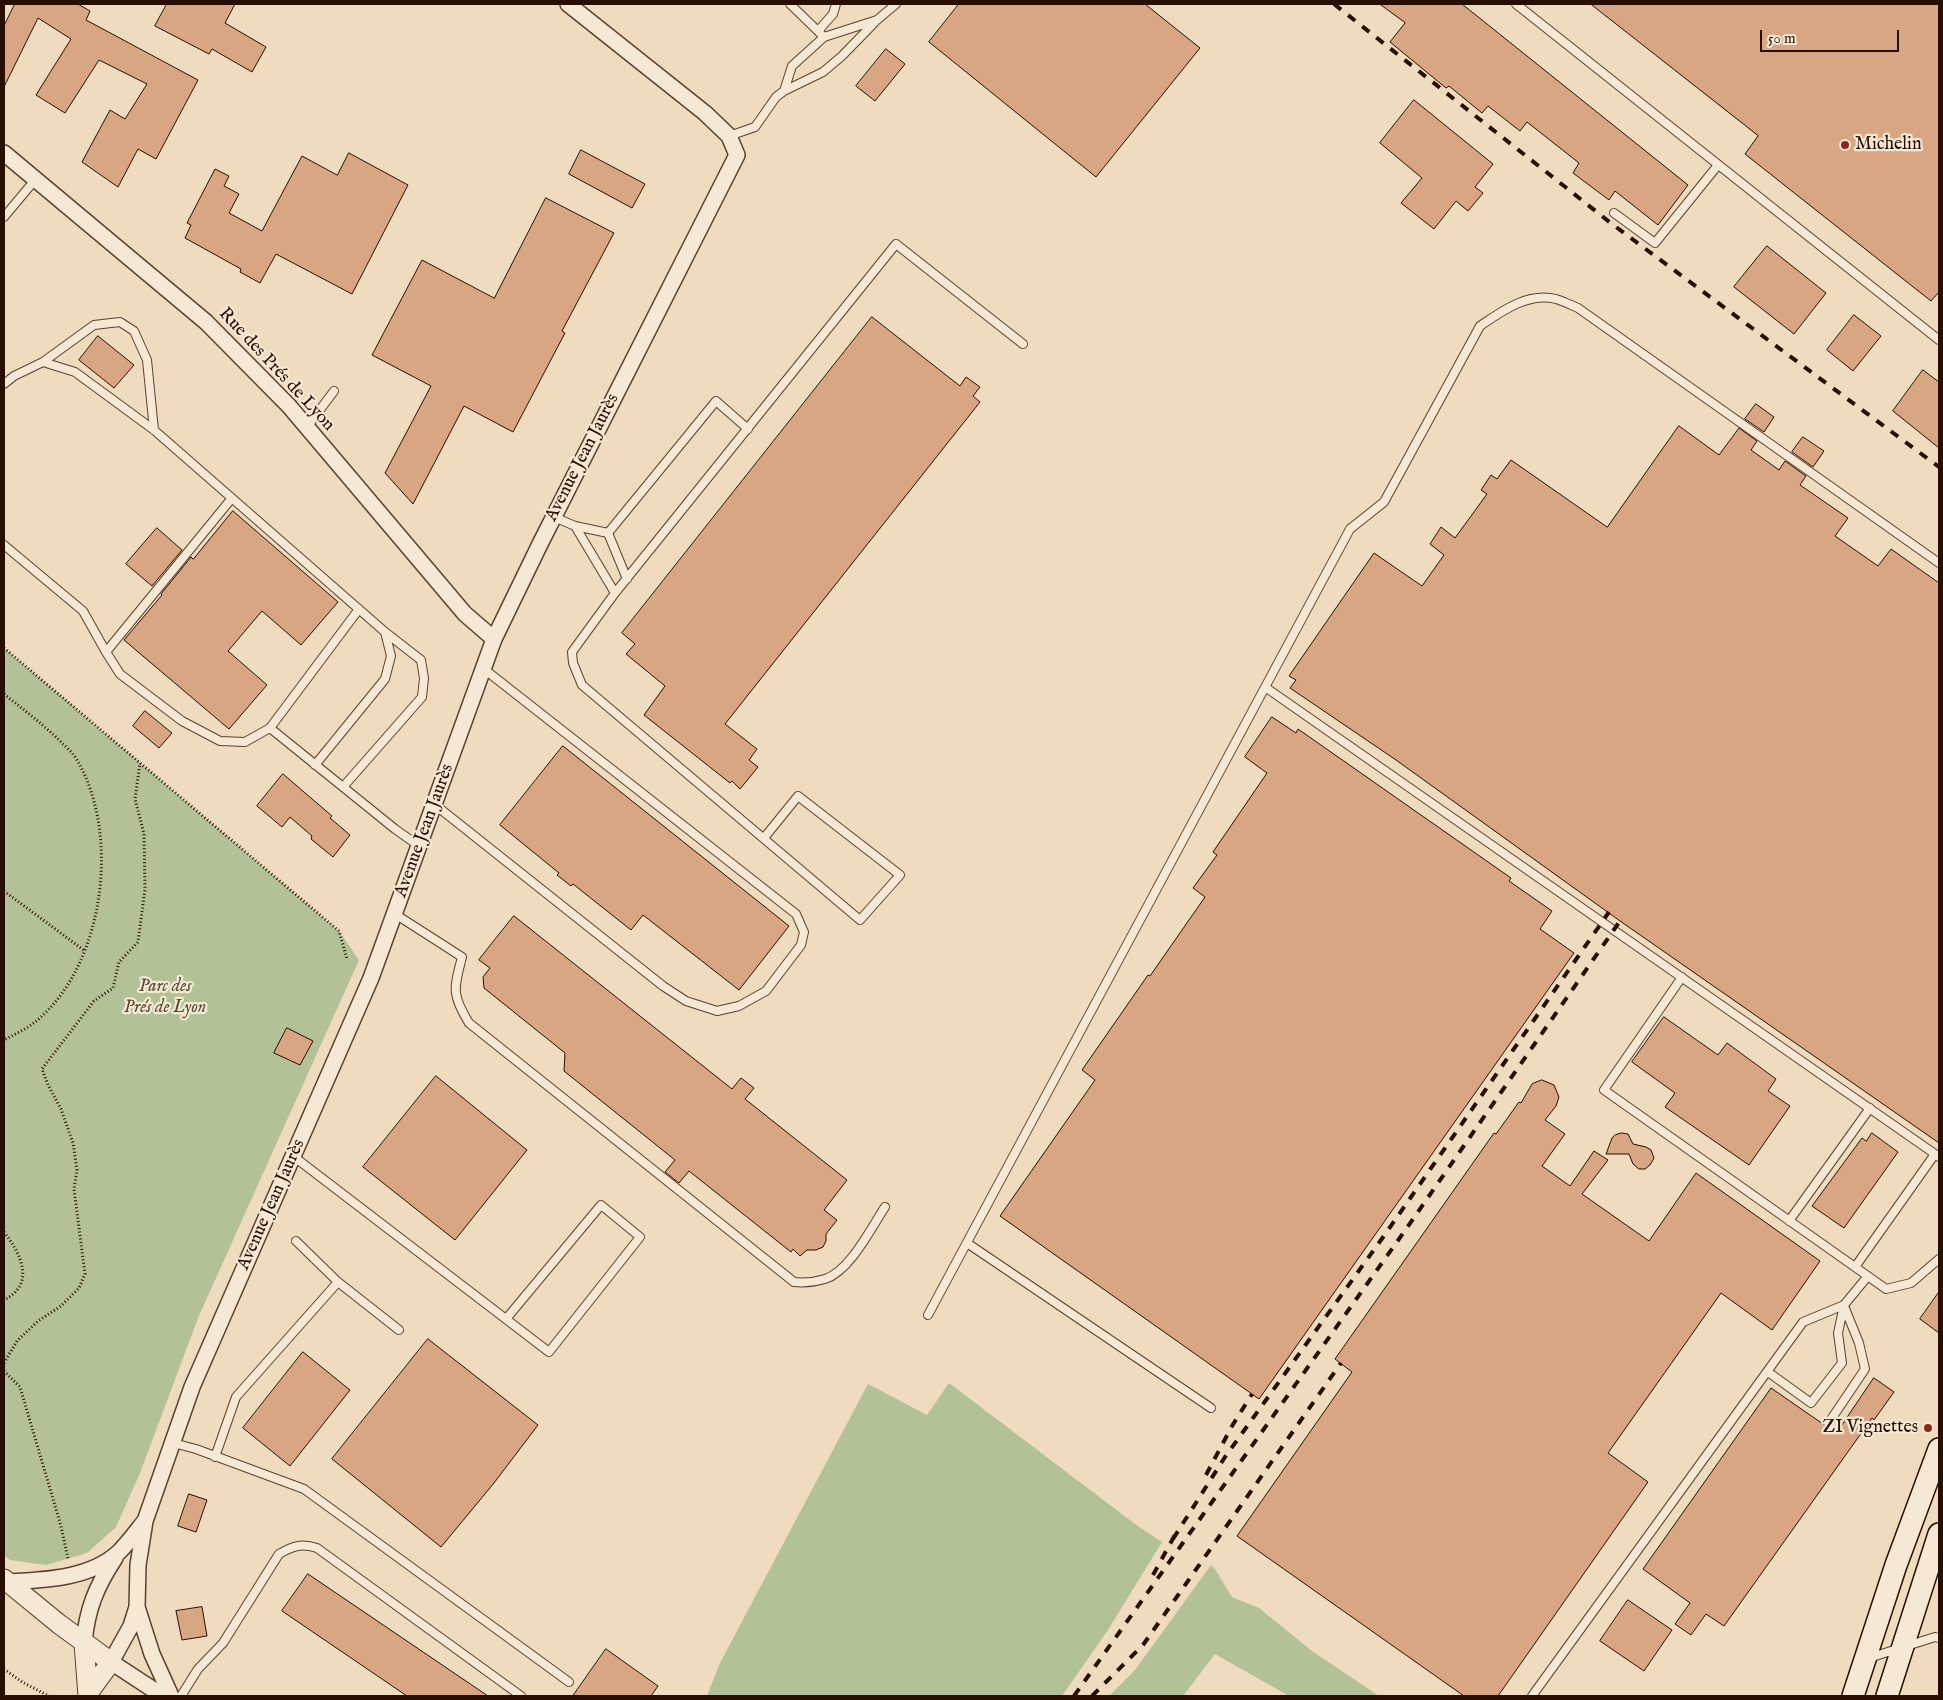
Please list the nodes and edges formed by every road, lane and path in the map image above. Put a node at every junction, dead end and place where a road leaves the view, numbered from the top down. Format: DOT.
graph roads {
  1 [pos="568,4"];
  2 [pos="790,4"];
  3 [pos="836,4"];
  4 [pos="896,4"];
  5 [pos="1516,4"];
  6 [pos="877,20"];
  7 [pos="821,34"];
  8 [pos="784,91"];
  9 [pos="728,136"];
  10 [pos="4,153"];
  11 [pos="1718,165"];
  12 [pos="35,180"];
  13 [pos="1614,213"];
  14 [pos="4,217"];
  15 [pos="1939,340"];
  16 [pos="1024,344"];
  17 [pos="43,362"];
  18 [pos="4,384"];
  19 [pos="334,391"];
  20 [pos="307,427"];
  21 [pos="748,429"];
  22 [pos="154,430"];
  23 [pos="232,498"];
  24 [pos="554,517"];
  25 [pos="576,526"];
  26 [pos="608,533"];
  27 [pos="4,545"];
  28 [pos="1939,563"];
  29 [pos="627,579"];
  30 [pos="615,593"];
  31 [pos="359,610"];
  32 [pos="385,632"];
  33 [pos="494,639"];
  34 [pos="4,648"];
  35 [pos="106,652"];
  36 [pos="484,669"];
  37 [pos="1265,687"];
  38 [pos="4,694"];
  39 [pos="270,728"];
  40 [pos="140,763"];
  41 [pos="315,765"];
  42 [pos="343,787"];
  43 [pos="434,804"];
  44 [pos="764,838"];
  45 [pos="419,846"];
  46 [pos="4,891"];
  47 [pos="395,914"];
  48 [pos="85,951"];
  49 [pos="348,959"];
  50 [pos="1682,977"];
  51 [pos="4,1040"];
  52 [pos="1870,1108"];
  53 [pos="1937,1155"];
  54 [pos="293,1156"];
  55 [pos="885,1207"];
  56 [pos="1790,1221"];
  57 [pos="4,1232"];
  58 [pos="296,1241"];
  59 [pos="967,1243"];
  60 [pos="1939,1259"];
  61 [pos="1855,1267"];
  62 [pos="1868,1276"];
  63 [pos="338,1282"];
  64 [pos="4,1300"];
  65 [pos="1844,1305"];
  66 [pos="928,1316"];
  67 [pos="506,1319"];
  68 [pos="399,1330"];
  69 [pos="4,1363"];
  70 [pos="4,1370"];
  71 [pos="1768,1372"];
  72 [pos="1212,1408"];
  73 [pos="1832,1418"];
  74 [pos="172,1443"];
  75 [pos="1939,1449"];
  76 [pos="215,1457"];
  77 [pos="145,1521"];
  78 [pos="1939,1534"];
  79 [pos="118,1553"];
  80 [pos="72,1574"];
  81 [pos="6,1580"];
  82 [pos="137,1607"];
  83 [pos="1939,1638"];
  84 [pos="84,1643"];
  85 [pos="1903,1647"];
  86 [pos="1865,1659"];
  87 [pos="110,1662"];
  88 [pos="4,1669"];
  89 [pos="569,1682"];
  90 [pos="89,1694"];
  91 [pos="49,1696"];
  92 [pos="163,1696"];
  93 [pos="171,1696"];
  94 [pos="181,1696"];
  95 [pos="521,1696"];
  96 [pos="1532,1696"];
  97 [pos="1853,1696"];
  98 [pos="1887,1696"];
  1 -- 9 [label="street"];
  2 -- 7 [label="lane"];
  3 -- 7 [label="lane"];
  4 -- 6 [label="lane"];
  5 -- 11 [label="lane"];
  6 -- 7 [label="lane"];
  6 -- 8 [label="lane"];
  7 -- 8 [label="lane"];
  8 -- 9 [label="lane"];
  9 -- 24 [label="street, Avenue Jean Jaurès"];
  10 -- 12 [label="street, Rue des Prés de Lyon"];
  11 -- 13 [label="lane"];
  11 -- 15 [label="lane"];
  12 -- 14 [label="lane"];
  12 -- 20 [label="street, Rue des Prés de Lyon"];
  16 -- 21 [label="lane"];
  17 -- 18 [label="lane"];
  17 -- 22 [label="lane"];
  17 -- 22 [label="lane"];
  19 -- 20 [label="lane"];
  20 -- 33 [label="street, Rue des Prés de Lyon"];
  21 -- 26 [label="lane"];
  21 -- 29 [label="lane"];
  22 -- 23 [label="lane"];
  23 -- 31 [label="lane"];
  23 -- 35 [label="lane"];
  24 -- 25 [label="lane"];
  24 -- 33 [label="street, Avenue Jean Jaurès"];
  25 -- 26 [label="lane"];
  25 -- 30 [label="lane"];
  26 -- 29 [label="lane"];
  27 -- 35 [label="lane"];
  28 -- 37 [label="lane"];
  29 -- 30 [label="lane"];
  30 -- 44 [label="lane"];
  31 -- 32 [label="lane"];
  31 -- 39 [label="lane"];
  32 -- 41 [label="lane"];
  32 -- 42 [label="lane"];
  33 -- 36 [label="street, Avenue Jean Jaurès"];
  34 -- 40 [label="path"];
  35 -- 39 [label="lane"];
  36 -- 43 [label="street, Avenue Jean Jaurès"];
  36 -- 43 [label="lane"];
  37 -- 50 [label="lane"];
  37 -- 59 [label="lane"];
  38 -- 48 [label="path"];
  39 -- 41 [label="lane"];
  40 -- 49 [label="path"];
  40 -- 69 [label="path"];
  41 -- 42 [label="lane"];
  42 -- 45 [label="lane"];
  43 -- 45 [label="street, Avenue Jean Jaurès"];
  44 -- 44 [label="lane"];
  45 -- 47 [label="street, Avenue Jean Jaurès"];
  46 -- 48 [label="path"];
  47 -- 54 [label="street, Avenue Jean Jaurès"];
  47 -- 55 [label="lane"];
  48 -- 51 [label="path"];
  50 -- 52 [label="lane"];
  50 -- 56 [label="lane"];
  52 -- 53 [label="lane"];
  52 -- 56 [label="lane"];
  53 -- 61 [label="lane"];
  54 -- 67 [label="lane"];
  54 -- 74 [label="street, Avenue Jean Jaurès"];
  56 -- 61 [label="lane"];
  57 -- 64 [label="path"];
  58 -- 63 [label="lane"];
  59 -- 66 [label="lane"];
  59 -- 72 [label="lane"];
  60 -- 62 [label="lane"];
  61 -- 62 [label="lane"];
  62 -- 65 [label="lane"];
  63 -- 68 [label="lane"];
  63 -- 76 [label="lane"];
  65 -- 71 [label="lane"];
  65 -- 71 [label="lane"];
  65 -- 73 [label="lane"];
  67 -- 67 [label="lane"];
  70 -- 80 [label="path"];
  71 -- 96 [label="lane"];
  74 -- 76 [label="lane"];
  74 -- 77 [label="street, Avenue Jean Jaurès"];
  75 -- 86 [label="main road"];
  76 -- 89 [label="lane"];
  77 -- 79 [label="street, Avenue Jean Jaurès"];
  77 -- 82 [label="street, Avenue Jean Jaurès"];
  78 -- 85 [label="main road"];
  79 -- 80 [label="street, Avenue Jean Jaurès"];
  79 -- 84 [label="street, Avenue Jean Jaurès"];
  80 -- 81 [label="street, Avenue Jean Jaurès"];
  81 -- 84 [label="street"];
  82 -- 87 [label="street, Avenue Jean Jaurès"];
  82 -- 93 [label="street, Avenue Jean Jaurès"];
  83 -- 85 [label="lane"];
  84 -- 87 [label="street"];
  84 -- 90 [label="street, Avenue Jean Jaurès"];
  85 -- 86 [label="lane"];
  85 -- 98 [label="main road"];
  86 -- 97 [label="main road"];
  87 -- 90 [label="street, Avenue Jean Jaurès"];
  87 -- 92 [label="street"];
  88 -- 91 [label="path"];
  94 -- 95 [label="lane"];
}
